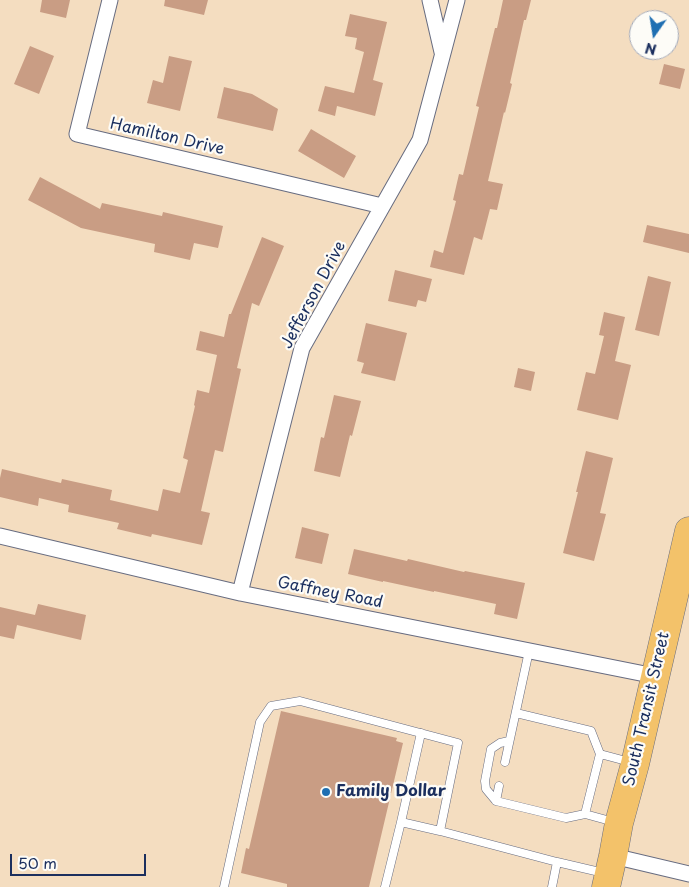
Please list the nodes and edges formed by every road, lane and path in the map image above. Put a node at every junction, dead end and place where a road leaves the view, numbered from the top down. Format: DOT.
graph roads {
  1 [pos="110,0"];
  2 [pos="430,0"];
  3 [pos="458,0"];
  4 [pos="442,54"];
  5 [pos="382,206"];
  6 [pos="689,531"];
  7 [pos="0,536"];
  8 [pos="240,593"];
  9 [pos="529,651"];
  10 [pos="655,676"];
  11 [pos="516,713"];
  12 [pos="421,733"];
  13 [pos="509,741"];
  14 [pos="600,754"];
  15 [pos="505,762"];
  16 [pos="635,764"];
  17 [pos="499,786"];
  18 [pos="496,800"];
  19 [pos="585,814"];
  20 [pos="402,822"];
  21 [pos="619,824"];
  22 [pos="440,831"];
  23 [pos="558,862"];
  24 [pos="609,872"];
  25 [pos="689,874"];
  26 [pos="224,887"];
  27 [pos="385,887"];
  28 [pos="552,887"];
  1 -- 5 [label="street, Hamilton Drive"];
  2 -- 4 [label="street, Jefferson Drive"];
  3 -- 4 [label="street, Jefferson Drive"];
  4 -- 5 [label="street, Jefferson Drive"];
  5 -- 8 [label="street, Jefferson Drive"];
  6 -- 10 [label="highway, South Transit Street"];
  7 -- 8 [label="street, Gaffney Road"];
  8 -- 9 [label="street, Gaffney Road"];
  9 -- 10 [label="street, Gaffney Road"];
  9 -- 11 [label="lane"];
  10 -- 16 [label="highway, South Transit Street"];
  11 -- 13 [label="lane"];
  11 -- 14 [label="lane"];
  12 -- 20 [label="lane"];
  12 -- 22 [label="lane"];
  12 -- 26 [label="lane"];
  13 -- 15 [label="lane"];
  13 -- 18 [label="lane"];
  14 -- 16 [label="lane"];
  14 -- 19 [label="lane"];
  16 -- 21 [label="highway, South Transit Street"];
  17 -- 18 [label="lane"];
  18 -- 19 [label="lane"];
  19 -- 21 [label="lane"];
  20 -- 22 [label="lane"];
  20 -- 27 [label="lane"];
  21 -- 24 [label="highway, South Transit Street"];
  22 -- 23 [label="lane"];
  23 -- 24 [label="lane"];
  23 -- 28 [label="lane"];
  24 -- 25 [label="street"];
}
